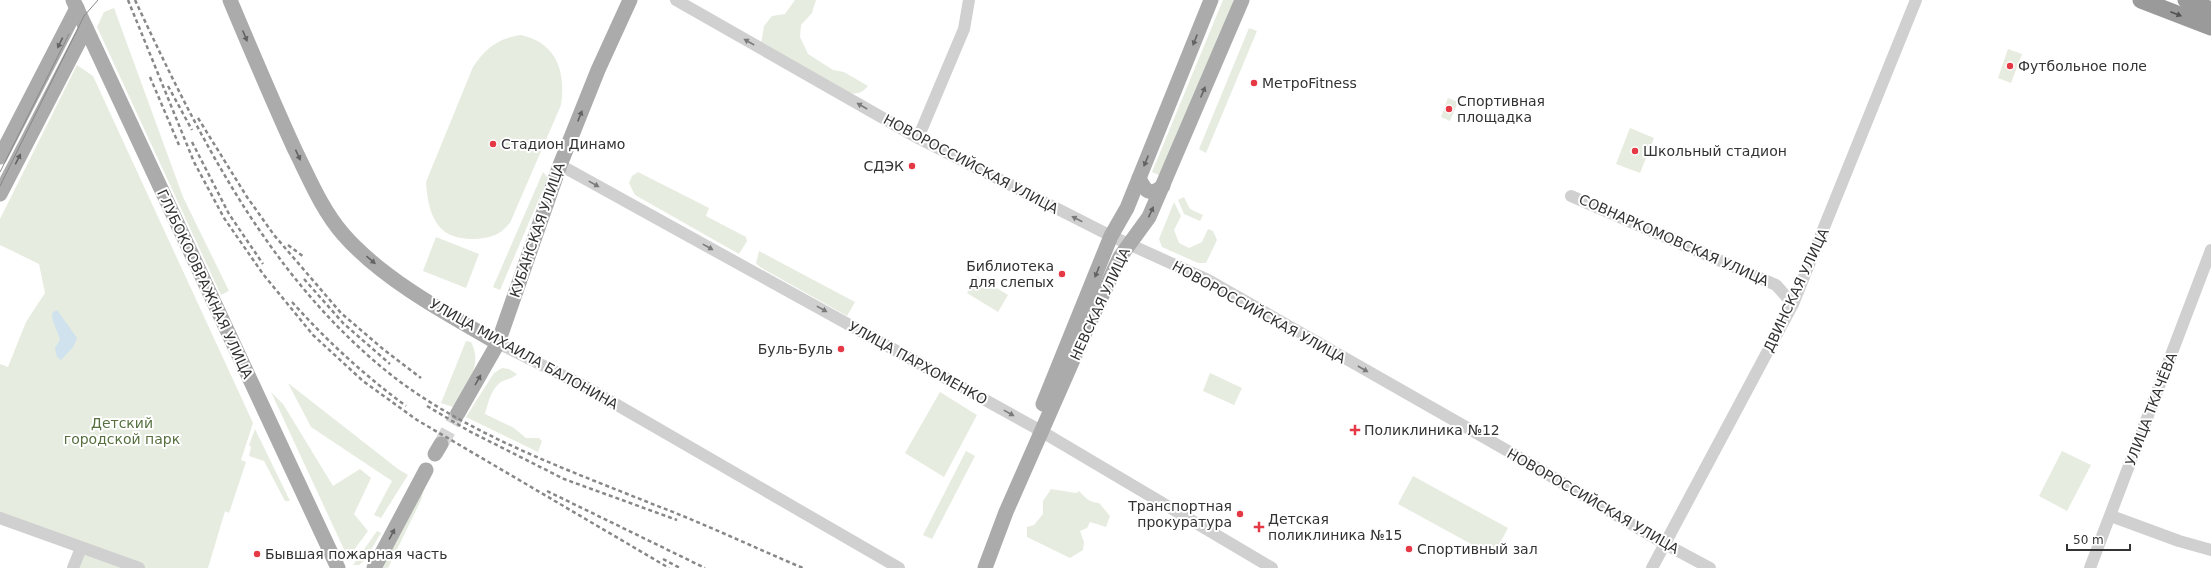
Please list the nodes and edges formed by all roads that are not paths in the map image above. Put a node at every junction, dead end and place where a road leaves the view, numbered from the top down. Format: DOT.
graph roads {
  1 [pos="230,0"];
  2 [pos="630,0"];
  3 [pos="676,0"];
  4 [pos="969,0"];
  5 [pos="1242,0"];
  6 [pos="1916,0"];
  7 [pos="2141,0"];
  8 [pos="2186,0"];
  9 [pos="1207,1"];
  10 [pos="75,4"];
  11 [pos="2211,10"];
  12 [pos="2211,27"];
  13 [pos="86,28"];
  14 [pos="71,55"];
  15 [pos="106,72"];
  16 [pos="918,138"];
  17 [pos="0,157"];
  18 [pos="560,165"];
  19 [pos="1139,178"];
  20 [pos="1163,186"];
  21 [pos="0,194"];
  22 [pos="1571,196"];
  23 [pos="1112,236"];
  24 [pos="1129,243"];
  25 [pos="2211,250"];
  26 [pos="1793,304"];
  27 [pos="498,343"];
  28 [pos="458,414"];
  29 [pos="1038,429"];
  30 [pos="1024,461"];
  31 [pos="426,470"];
  32 [pos="2111,516"];
  33 [pos="0,518"];
  34 [pos="1665,544"];
  35 [pos="81,548"];
  36 [pos="2211,550"];
  37 [pos="73,568"];
  38 [pos="139,568"];
  39 [pos="338,568"];
  40 [pos="374,568"];
  41 [pos="899,568"];
  42 [pos="977,568"];
  43 [pos="985,568"];
  44 [pos="1272,568"];
  45 [pos="1652,568"];
  46 [pos="1710,568"];
  47 [pos="2090,568"];
  1 -- 27 [label="main road, УЛИЦА МИХАИЛА БАЛОНИНА, one-way"];
  18 -- 2 [label="main road, КУБАНСКАЯ УЛИЦА, one-way"];
  16 -- 3 [label="street, НОВОРОССИЙСКАЯ УЛИЦА, one-way"];
  4 -- 16 [label="street"];
  20 -- 5 [label="main road, НЕВСКАЯ УЛИЦА, one-way"];
  6 -- 26 [label="street, ДВИНСКАЯ УЛИЦА"];
  7 -- 12 [label="highway, one-way"];
  8 -- 11 [label="highway"];
  9 -- 19 [label="main road, НЕВСКАЯ УЛИЦА, one-way"];
  10 -- 13 [label="main road, ГЛУБОКООВРАЖНАЯ УЛИЦА"];
  10 -- 17 [label="main road, one-way"];
  13 -- 14 [label="main road"];
  13 -- 15 [label="main road, ГЛУБОКООВРАЖНАЯ УЛИЦА"];
  14 -- 15 [label="main road"];
  21 -- 14 [label="main road, one-way"];
  15 -- 39 [label="main road, ГЛУБОКООВРАЖНАЯ УЛИЦА"];
  23 -- 16 [label="street, НОВОРОССИЙСКАЯ УЛИЦА, one-way"];
  18 -- 27 [label="main road, КУБАНСКАЯ УЛИЦА"];
  18 -- 29 [label="street, УЛИЦА ПАРХОМЕНКО, one-way"];
  19 -- 20 [label="main road"];
  19 -- 23 [label="main road, НЕВСКАЯ УЛИЦА"];
  24 -- 20 [label="main road, НЕВСКАЯ УЛИЦА, one-way"];
  22 -- 26 [label="street, СОВНАРКОМОВСКАЯ УЛИЦА"];
  23 -- 24 [label="street, НОВОРОССИЙСКАЯ УЛИЦА"];
  23 -- 29 [label="main road, НЕВСКАЯ УЛИЦА, one-way"];
  24 -- 29 [label="main road, НЕВСКАЯ УЛИЦА"];
  24 -- 34 [label="street, НОВОРОССИЙСКАЯ УЛИЦА, one-way"];
  25 -- 32 [label="street, УЛИЦА ТКАЧЁВА"];
  26 -- 34 [label="street, ДВИНСКАЯ УЛИЦА"];
  28 -- 27 [label="main road, КУБАНСКАЯ УЛИЦА, one-way"];
  27 -- 41 [label="street, УЛИЦА МИХАИЛА БАЛОНИНА"];
  29 -- 30 [label="main road, НЕВСКАЯ УЛИЦА"];
  29 -- 44 [label="street, УЛИЦА ПАРХОМЕНКО"];
  30 -- 42 [label="main road, НЕВСКАЯ УЛИЦА"];
  30 -- 43 [label="main road, НЕВСКАЯ УЛИЦА"];
  40 -- 31 [label="main road, one-way"];
  32 -- 36 [label="street"];
  32 -- 47 [label="street, УЛИЦА ТКАЧЁВА"];
  33 -- 35 [label="street"];
  34 -- 45 [label="street, ДВИНСКАЯ УЛИЦА"];
  34 -- 46 [label="street, НОВОРОССИЙСКАЯ УЛИЦА"];
  35 -- 37 [label="street"];
  35 -- 38 [label="street"];
}
